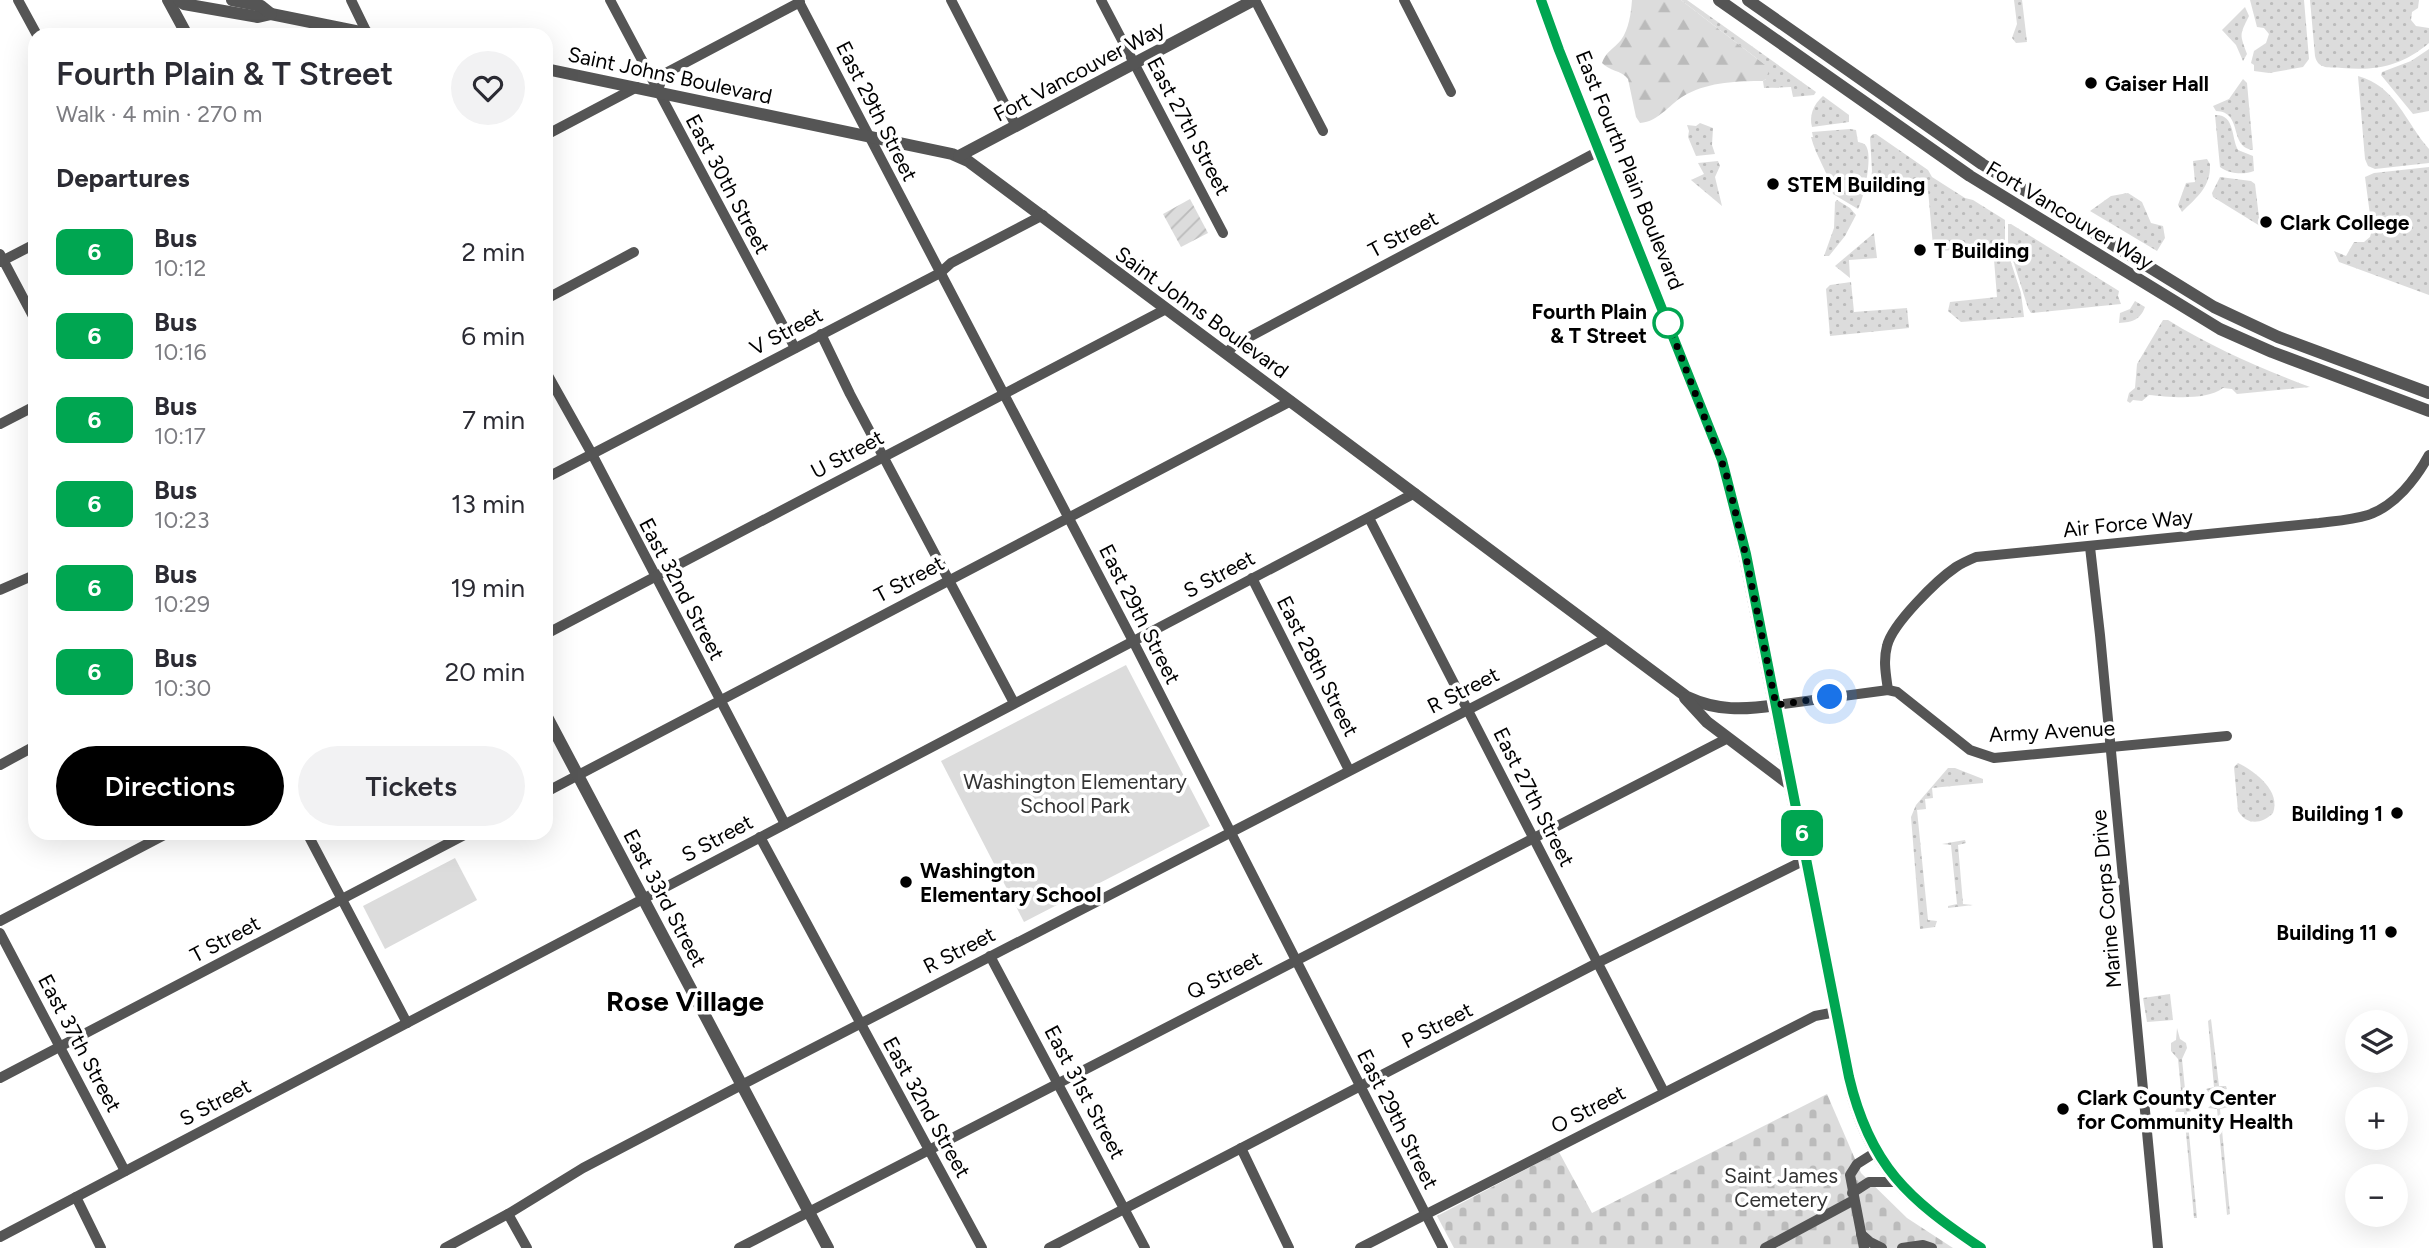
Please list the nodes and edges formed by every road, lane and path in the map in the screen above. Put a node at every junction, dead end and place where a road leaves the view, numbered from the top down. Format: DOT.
graph roads {
  1 [pos="18,0"];
  2 [pos="169,0"];
  3 [pos="178,0"];
  4 [pos="232,0"];
  5 [pos="351,0"];
  6 [pos="610,0"];
  7 [pos="951,0"];
  8 [pos="1101,0"];
  9 [pos="1255,0"];
  10 [pos="1404,0"];
  11 [pos="1541,0"];
  12 [pos="1720,0"];
  13 [pos="1748,0"];
  14 [pos="799,1"];
  15 [pos="271,14"];
  16 [pos="33,28"];
  17 [pos="183,28"];
  18 [pos="340,28"];
  19 [pos="367,28"];
  20 [pos="1135,63"];
  21 [pos="553,70"];
  22 [pos="637,87"];
  23 [pos="657,92"];
  24 [pos="1451,92"];
  25 [pos="1016,126"];
  26 [pos="553,131"];
  27 [pos="1323,131"];
  28 [pos="869,137"];
  29 [pos="1599,151"];
  30 [pos="959,156"];
  31 [pos="1043,215"];
  32 [pos="1223,233"];
  33 [pos="28,247"];
  34 [pos="634,252"];
  35 [pos="1,259"];
  36 [pos="940,273"];
  37 [pos="553,295"];
  38 [pos="28,307"];
  39 [pos="1166,309"];
  40 [pos="821,334"];
  41 [pos="795,348"];
  42 [pos="1226,353"];
  43 [pos="553,384"];
  44 [pos="2429,393"];
  45 [pos="1003,394"];
  46 [pos="1291,401"];
  47 [pos="28,410"];
  48 [pos="2429,411"];
  49 [pos="0,424"];
  50 [pos="592,454"];
  51 [pos="2429,455"];
  52 [pos="884,457"];
  53 [pos="553,474"];
  54 [pos="1415,493"];
  55 [pos="1068,518"];
  56 [pos="1369,518"];
  57 [pos="2090,547"];
  58 [pos="654,577"];
  59 [pos="28,578"];
  60 [pos="1252,579"];
  61 [pos="949,580"];
  62 [pos="0,590"];
  63 [pos="553,630"];
  64 [pos="1607,638"];
  65 [pos="1133,641"];
  66 [pos="1888,690"];
  67 [pos="1677,691"];
  68 [pos="720,701"];
  69 [pos="1014,703"];
  70 [pos="1776,705"];
  71 [pos="1467,709"];
  72 [pos="553,728"];
  73 [pos="2227,736"];
  74 [pos="1728,738"];
  75 [pos="2111,747"];
  76 [pos="28,750"];
  77 [pos="0,765"];
  78 [pos="1349,770"];
  79 [pos="578,775"];
  80 [pos="1793,787"];
  81 [pos="553,788"];
  82 [pos="785,824"];
  83 [pos="1230,831"];
  84 [pos="761,837"];
  85 [pos="1533,838"];
  86 [pos="155,840"];
  87 [pos="311,840"];
  88 [pos="455,840"];
  89 [pos="1807,859"];
  90 [pos="643,898"];
  91 [pos="342,899"];
  92 [pos="0,921"];
  93 [pos="0,933"];
  94 [pos="990,956"];
  95 [pos="1295,960"];
  96 [pos="1597,963"];
  97 [pos="1836,1012"];
  98 [pos="407,1023"];
  99 [pos="859,1023"];
  100 [pos="60,1047"];
  101 [pos="0,1079"];
  102 [pos="1058,1082"];
  103 [pos="742,1084"];
  104 [pos="1360,1086"];
  105 [pos="1664,1092"];
  106 [pos="1241,1148"];
  107 [pos="928,1149"];
  108 [pos="1876,1152"];
  109 [pos="125,1171"];
  110 [pos="1898,1182"];
  111 [pos="1853,1196"];
  112 [pos="76,1197"];
  113 [pos="1125,1208"];
  114 [pos="809,1211"];
  115 [pos="508,1214"];
  116 [pos="1426,1214"];
  117 [pos="1861,1233"];
  118 [pos="0,1237"];
  119 [pos="101,1248"];
  120 [pos="445,1248"];
  121 [pos="527,1248"];
  122 [pos="739,1248"];
  123 [pos="828,1248"];
  124 [pos="982,1248"];
  125 [pos="1049,1248"];
  126 [pos="1144,1248"];
  127 [pos="1289,1248"];
  128 [pos="1360,1248"];
  129 [pos="1443,1248"];
  130 [pos="1765,1248"];
  131 [pos="1864,1248"];
  132 [pos="1882,1248"];
  133 [pos="1902,1248"];
  134 [pos="1932,1248"];
  135 [pos="1981,1248"];
  136 [pos="2158,1248"];
  1 -- 16 [label="street"];
  2 -- 17 [label="street"];
  3 -- 15 [label="street"];
  4 -- 15 [label="street"];
  5 -- 19 [label="street"];
  6 -- 23 [label="street, East 30th Street"];
  7 -- 25 [label="street"];
  8 -- 20 [label="street, East 27th Street"];
  9 -- 20 [label="street, Fort Vancouver Way"];
  9 -- 27 [label="street"];
  10 -- 24 [label="street"];
  11 -- 29 [label="main road, East Fourth Plain Boulevard"];
  12 -- 48 [label="street, Fort Vancouver Way"];
  13 -- 44 [label="street, Fort Vancouver Way"];
  14 -- 23 [label="street"];
  14 -- 28 [label="street, East 29th Street"];
  15 -- 18 [label="street"];
  20 -- 25 [label="street, Fort Vancouver Way"];
  20 -- 32 [label="street, East 27th Street"];
  21 -- 22 [label="street, Saint Johns Boulevard"];
  22 -- 23 [label="street, Saint Johns Boulevard"];
  22 -- 26 [label="street"];
  23 -- 28 [label="street, Saint Johns Boulevard"];
  23 -- 41 [label="street, East 30th Street"];
  25 -- 30 [label="street, Fort Vancouver Way"];
  28 -- 30 [label="street, Saint Johns Boulevard"];
  28 -- 36 [label="street, East 29th Street"];
  29 -- 42 [label="street, T Street"];
  29 -- 70 [label="main road, East Fourth Plain Boulevard"];
  30 -- 31 [label="street, Saint Johns Boulevard"];
  31 -- 36 [label="street, V Street"];
  31 -- 39 [label="street, Saint Johns Boulevard"];
  33 -- 35 [label="street"];
  34 -- 37 [label="street"];
  35 -- 38 [label="street"];
  36 -- 40 [label="street, V Street"];
  36 -- 45 [label="street, East 29th Street"];
  39 -- 42 [label="street, Saint Johns Boulevard"];
  39 -- 45 [label="street, U Street"];
  40 -- 41 [label="street, V Street"];
  40 -- 52 [label="street"];
  41 -- 50 [label="street, V Street"];
  42 -- 46 [label="street, Saint Johns Boulevard"];
  43 -- 50 [label="street, East 32nd Street"];
  45 -- 52 [label="street, U Street"];
  45 -- 55 [label="street, East 29th Street"];
  46 -- 54 [label="street, Saint Johns Boulevard"];
  46 -- 55 [label="street, T Street"];
  47 -- 49 [label="street"];
  50 -- 53 [label="street, V Street"];
  50 -- 58 [label="street, East 32nd Street"];
  51 -- 57 [label="street, Air Force Way"];
  52 -- 58 [label="street, U Street"];
  52 -- 61 [label="street"];
  54 -- 56 [label="street, S Street"];
  54 -- 64 [label="street, Saint Johns Boulevard"];
  55 -- 61 [label="street, T Street"];
  55 -- 65 [label="street, East 29th Street"];
  56 -- 60 [label="street, S Street"];
  56 -- 71 [label="street, East 27th Street"];
  57 -- 66 [label="street, Air Force Way"];
  57 -- 75 [label="street, Marine Corps Drive"];
  58 -- 63 [label="street, U Street"];
  58 -- 68 [label="street, East 32nd Street"];
  59 -- 62 [label="street"];
  60 -- 65 [label="street, S Street"];
  60 -- 78 [label="street, East 28th Street"];
  61 -- 68 [label="street, T Street"];
  61 -- 69 [label="street"];
  64 -- 67 [label="street, Saint Johns Boulevard"];
  64 -- 71 [label="street, R Street"];
  65 -- 69 [label="street, S Street"];
  65 -- 83 [label="street, East 29th Street"];
  66 -- 70 [label="street"];
  66 -- 75 [label="street, Army Avenue"];
  67 -- 70 [label="street, Saint Johns Boulevard"];
  67 -- 74 [label="street"];
  68 -- 79 [label="street, T Street"];
  68 -- 82 [label="street, East 32nd Street"];
  69 -- 82 [label="street, S Street"];
  70 -- 80 [label="main road, East Fourth Plain Boulevard"];
  71 -- 78 [label="street, R Street"];
  71 -- 85 [label="street, East 27th Street"];
  72 -- 79 [label="street, East 33rd Street"];
  73 -- 75 [label="street, Army Avenue"];
  74 -- 80 [label="street"];
  74 -- 85 [label="street, Q Street"];
  75 -- 136 [label="street, Marine Corps Drive"];
  76 -- 77 [label="street"];
  78 -- 83 [label="street, R Street"];
  79 -- 81 [label="street, T Street"];
  79 -- 90 [label="street, East 33rd Street"];
  80 -- 89 [label="main road, East Fourth Plain Boulevard"];
  82 -- 84 [label="street, S Street"];
  83 -- 94 [label="street, R Street"];
  83 -- 95 [label="street, East 29th Street"];
  84 -- 90 [label="street, S Street"];
  84 -- 99 [label="street, East 32nd Street"];
  85 -- 95 [label="street, Q Street"];
  85 -- 96 [label="street, East 27th Street"];
  86 -- 92 [label="street"];
  87 -- 91 [label="street"];
  88 -- 91 [label="street, T Street"];
  89 -- 96 [label="street, P Street"];
  89 -- 97 [label="main road, East Fourth Plain Boulevard"];
  90 -- 98 [label="street, S Street"];
  90 -- 103 [label="street, East 33rd Street"];
  91 -- 98 [label="street"];
  91 -- 100 [label="street, T Street"];
  93 -- 100 [label="street, East 37th Street"];
  94 -- 99 [label="street, R Street"];
  94 -- 102 [label="street, East 31st Street"];
  95 -- 102 [label="street, Q Street"];
  95 -- 104 [label="street, East 29th Street"];
  96 -- 104 [label="street, P Street"];
  96 -- 105 [label="street, East 27th Street"];
  97 -- 105 [label="street, O Street"];
  97 -- 108 [label="main road, East Fourth Plain Boulevard"];
  98 -- 109 [label="street, S Street"];
  99 -- 103 [label="street, R Street"];
  99 -- 107 [label="street, East 32nd Street"];
  100 -- 101 [label="street, T Street"];
  100 -- 109 [label="street, East 37th Street"];
  102 -- 107 [label="street, Q Street"];
  102 -- 113 [label="street, East 31st Street"];
  103 -- 114 [label="street, East 33rd Street"];
  103 -- 115 [label="street, R Street"];
  104 -- 106 [label="street, P Street"];
  104 -- 116 [label="street, East 29th Street"];
  105 -- 116 [label="street, O Street"];
  106 -- 113 [label="street, P Street"];
  106 -- 127 [label="street"];
  107 -- 114 [label="street, Q Street"];
  107 -- 124 [label="street, East 32nd Street"];
  108 -- 110 [label="main road, East Fourth Plain Boulevard"];
  108 -- 111 [label="street"];
  109 -- 112 [label="street, S Street"];
  110 -- 111 [label="street"];
  110 -- 135 [label="main road, East Fourth Plain Boulevard"];
  111 -- 117 [label="street"];
  111 -- 130 [label="street"];
  112 -- 118 [label="street, S Street"];
  112 -- 119 [label="street"];
  113 -- 125 [label="street, P Street"];
  113 -- 126 [label="street, East 31st Street"];
  114 -- 122 [label="street, Q Street"];
  114 -- 123 [label="street, East 33rd Street"];
  115 -- 120 [label="street, R Street"];
  115 -- 121 [label="street"];
  116 -- 128 [label="street, O Street"];
  116 -- 129 [label="street, East 29th Street"];
  117 -- 131 [label="street"];
  117 -- 132 [label="street"];
  133 -- 134 [label="street"];
}
